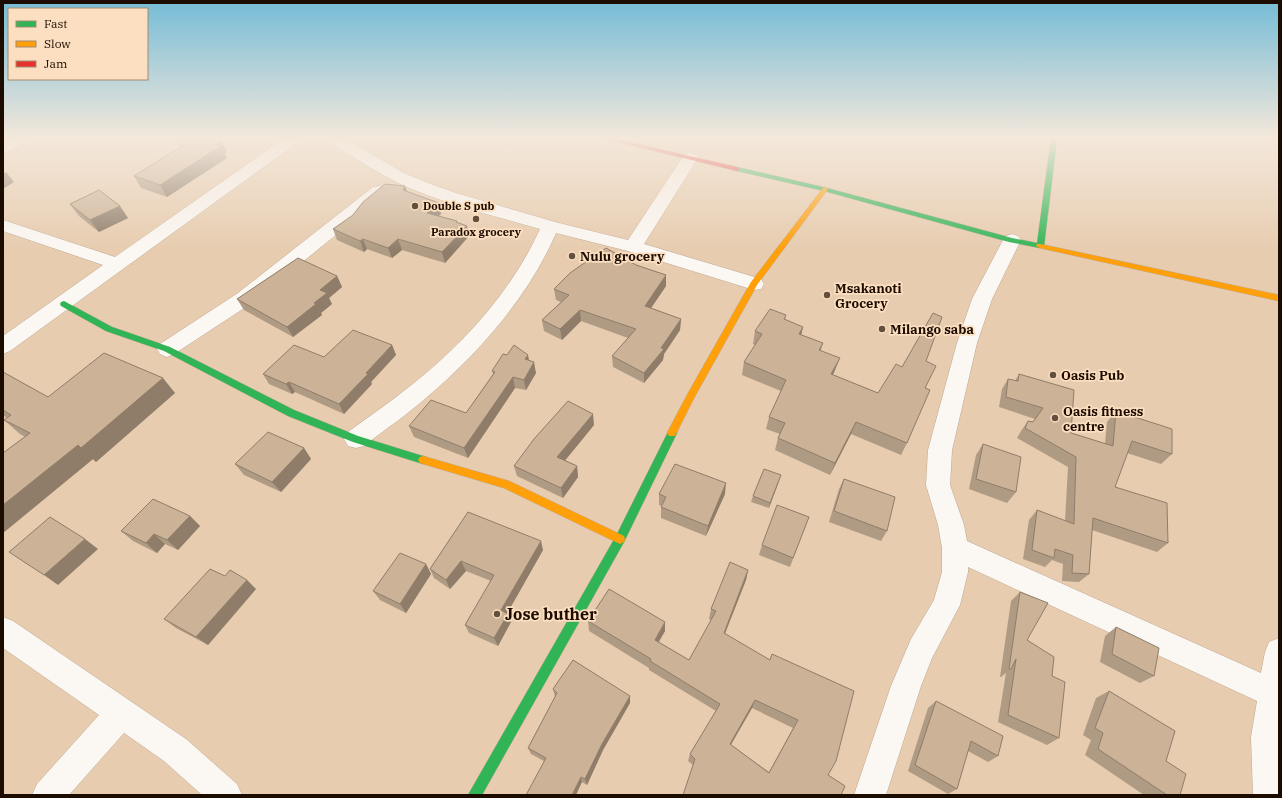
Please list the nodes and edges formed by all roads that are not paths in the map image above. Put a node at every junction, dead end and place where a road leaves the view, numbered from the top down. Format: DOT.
graph roads {
  1 [pos="241,176"];
  2 [pos="398,176"];
  3 [pos="678,176"];
  4 [pos="769,176"];
  5 [pos="1049,176"];
  6 [pos="825,189"];
  7 [pos="3,225"];
  8 [pos="550,226"];
  9 [pos="1012,240"];
  10 [pos="1040,246"];
  11 [pos="633,247"];
  12 [pos="118,264"];
  13 [pos="754,284"];
  14 [pos="1279,298"];
  15 [pos="64,304"];
  16 [pos="3,346"];
  17 [pos="167,349"];
  18 [pos="356,439"];
  19 [pos="620,539"];
  20 [pos="955,548"];
  21 [pos="3,631"];
  22 [pos="1279,652"];
  23 [pos="1272,693"];
  24 [pos="122,713"];
  25 [pos="48,795"];
  26 [pos="226,795"];
  27 [pos="474,795"];
  28 [pos="870,795"];
  29 [pos="1269,795"];
  1 -- 12 [label="street"];
  2 -- 8 [label="street"];
  2 -- 17 [label="street"];
  3 -- 11 [label="street"];
  4 -- 6 [label="main road"];
  5 -- 10 [label="main road"];
  6 -- 9 [label="main road"];
  6 -- 13 [label="main road"];
  7 -- 12 [label="street"];
  8 -- 11 [label="street"];
  8 -- 18 [label="street"];
  9 -- 10 [label="main road"];
  9 -- 20 [label="street"];
  10 -- 14 [label="main road"];
  11 -- 13 [label="street"];
  12 -- 15 [label="street"];
  13 -- 19 [label="main road"];
  15 -- 16 [label="street"];
  15 -- 17 [label="main road"];
  17 -- 18 [label="main road"];
  18 -- 19 [label="main road"];
  19 -- 27 [label="main road"];
  20 -- 23 [label="street"];
  20 -- 28 [label="street"];
  21 -- 24 [label="street"];
  22 -- 23 [label="street"];
  23 -- 29 [label="street"];
  24 -- 25 [label="street"];
  24 -- 26 [label="street"];
}
